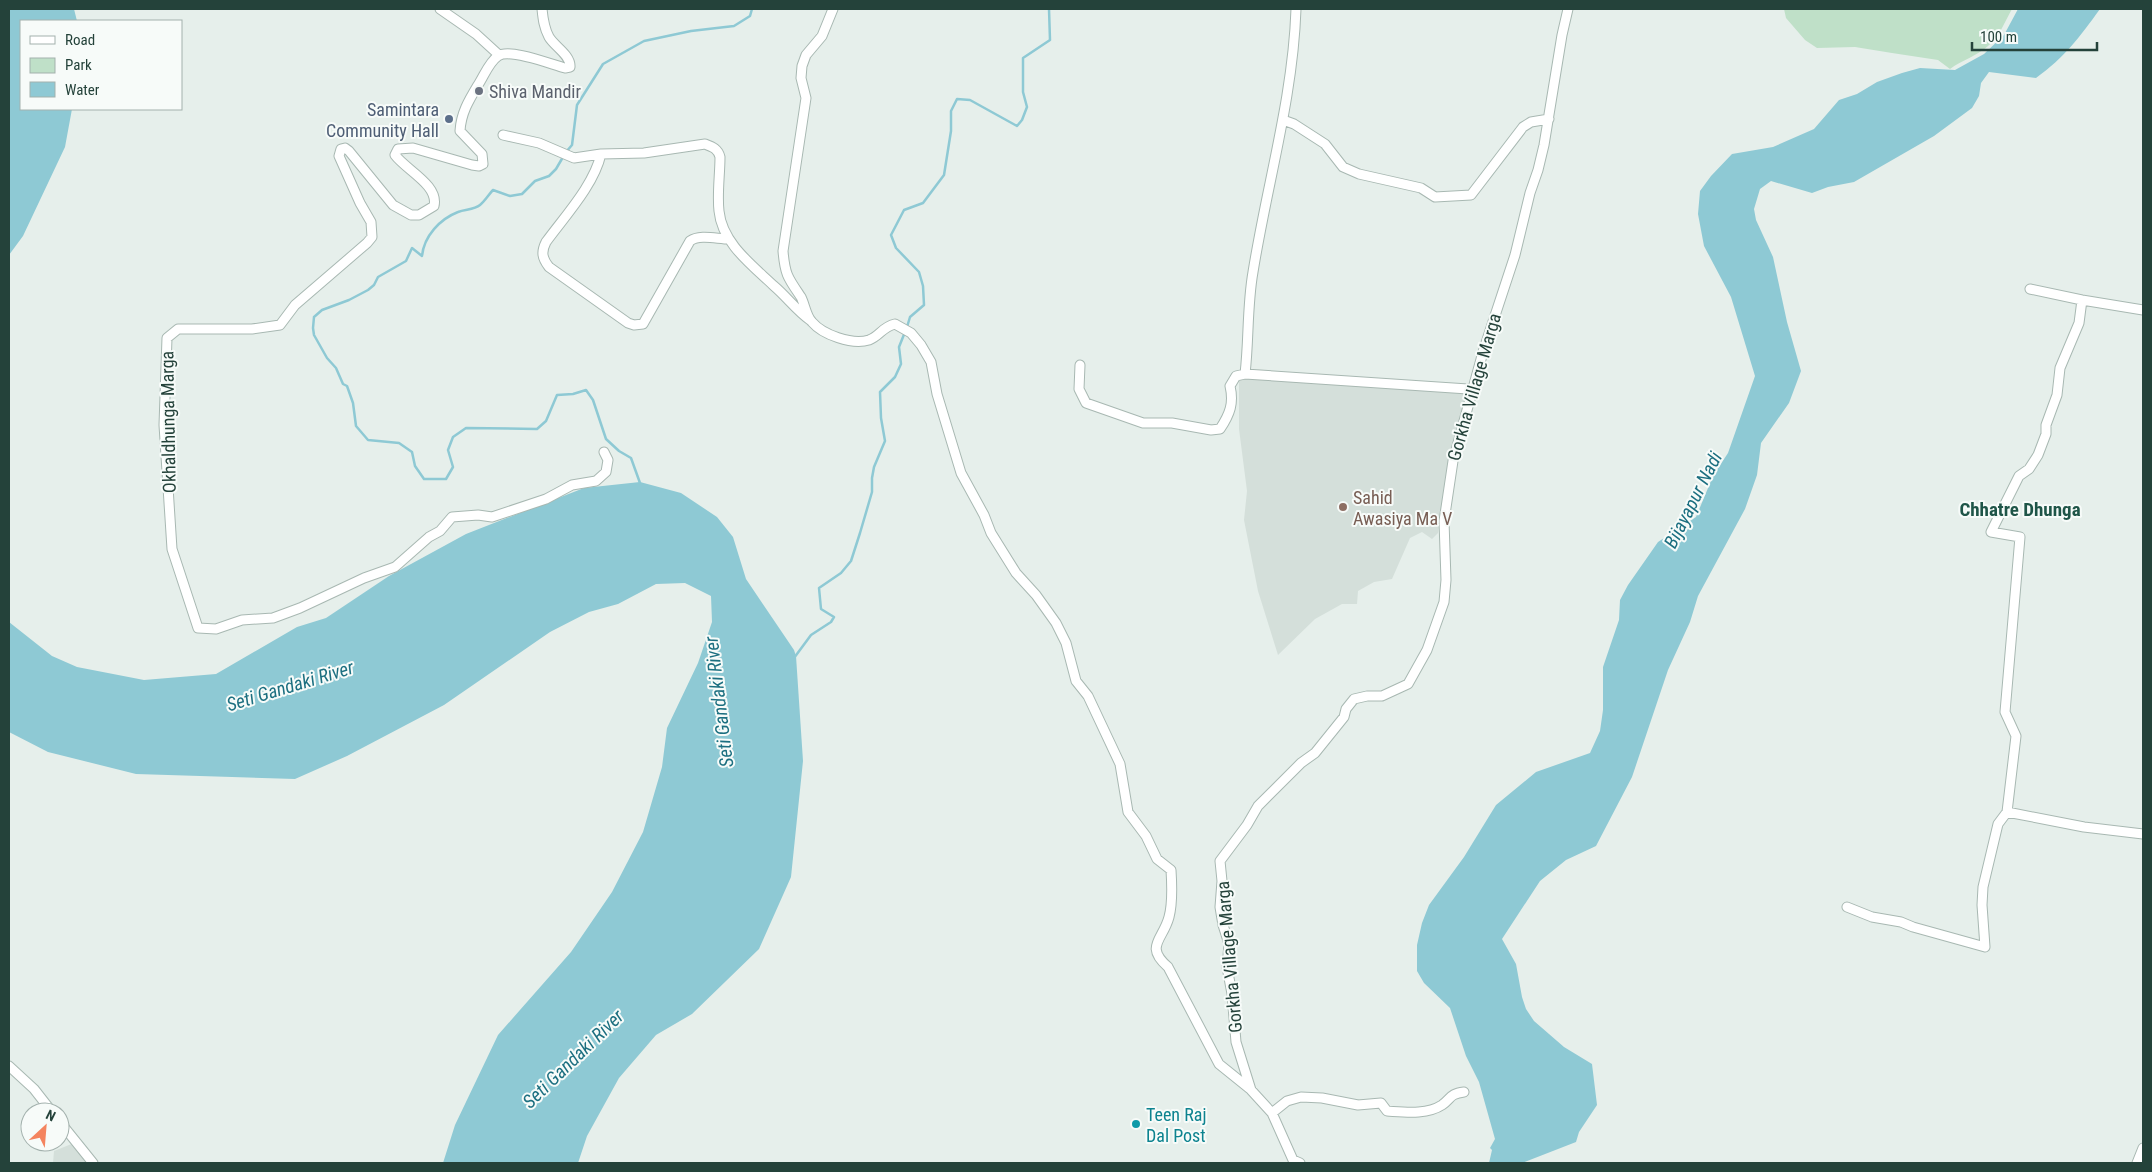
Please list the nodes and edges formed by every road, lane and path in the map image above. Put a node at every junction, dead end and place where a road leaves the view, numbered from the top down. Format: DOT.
graph roads {
  1 [pos="440,9"];
  2 [pos="542,9"];
  3 [pos="833,9"];
  4 [pos="1296,9"];
  5 [pos="1568,9"];
  6 [pos="499,55"];
  7 [pos="1549,119"];
  8 [pos="1284,120"];
  9 [pos="503,135"];
  10 [pos="601,154"];
  11 [pos="729,239"];
  12 [pos="2030,288"];
  13 [pos="2082,300"];
  14 [pos="2143,310"];
  15 [pos="810,320"];
  16 [pos="1080,365"];
  17 [pos="1245,374"];
  18 [pos="1474,388"];
  19 [pos="604,452"];
  20 [pos="2007,812"];
  21 [pos="2143,834"];
  22 [pos="1847,907"];
  23 [pos="9,1066"];
  24 [pos="1251,1090"];
  25 [pos="1464,1092"];
  26 [pos="44,1102"];
  27 [pos="1272,1114"];
  28 [pos="70,1134"];
  29 [pos="2143,1148"];
  30 [pos="93,1163"];
  31 [pos="1300,1163"];
  32 [pos="2138,1163"];
  1 -- 6 [label="street"];
  2 -- 6 [label="street"];
  3 -- 15 [label="street"];
  4 -- 8 [label="street"];
  5 -- 7 [label="street, Gorkha Village Marga"];
  6 -- 19 [label="street, Okhaldhunga Marga"];
  7 -- 8 [label="street"];
  7 -- 18 [label="street, Gorkha Village Marga"];
  8 -- 17 [label="street"];
  9 -- 10 [label="street"];
  10 -- 11 [label="street"];
  10 -- 11 [label="street"];
  11 -- 15 [label="street"];
  12 -- 13 [label="street"];
  13 -- 14 [label="street"];
  13 -- 20 [label="street"];
  15 -- 24 [label="street"];
  16 -- 17 [label="street"];
  17 -- 18 [label="street"];
  18 -- 24 [label="street, Gorkha Village Marga"];
  20 -- 21 [label="street"];
  20 -- 22 [label="street"];
  23 -- 26 [label="street"];
  24 -- 27 [label="street, Gorkha Village Marga"];
  25 -- 27 [label="street"];
  27 -- 31 [label="street, Gorkha Village Marga"];
  28 -- 30 [label="street"];
  29 -- 32 [label="street"];
}
